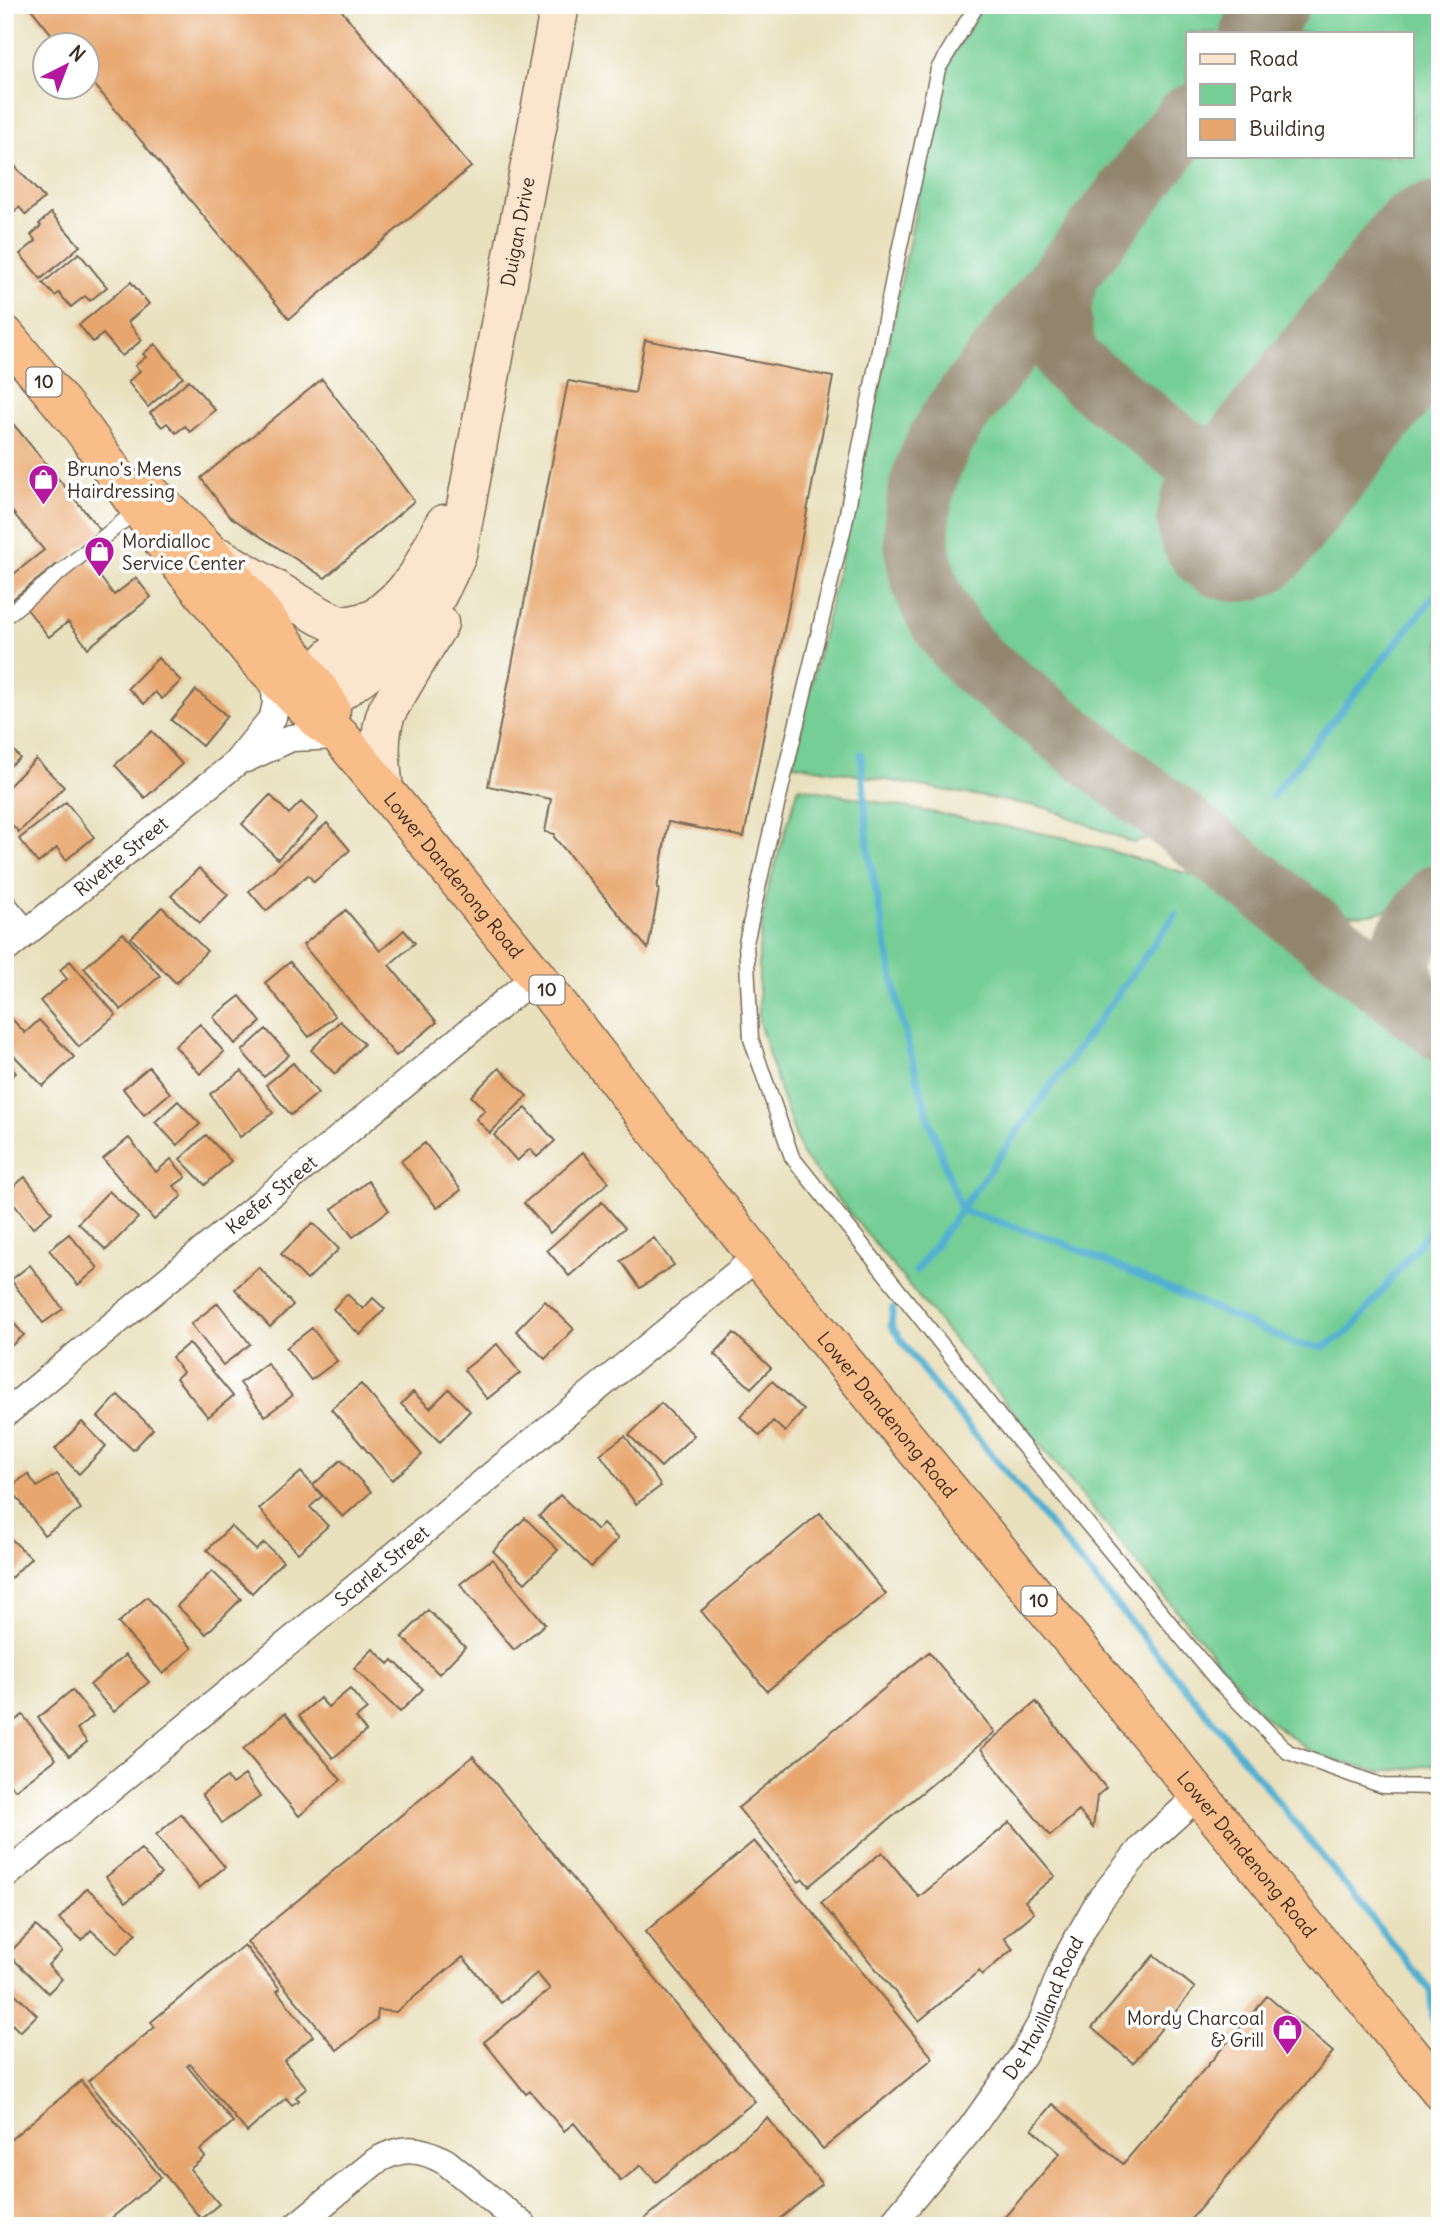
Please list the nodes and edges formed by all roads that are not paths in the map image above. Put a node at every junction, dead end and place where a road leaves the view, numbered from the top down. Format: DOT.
graph roads {
  1 [pos="560,5"];
  2 [pos="977,5"];
  3 [pos="5,335"];
  4 [pos="83,429"];
  5 [pos="474,458"];
  6 [pos="138,509"];
  7 [pos="208,550"];
  8 [pos="457,554"];
  9 [pos="5,617"];
  10 [pos="376,619"];
  11 [pos="259,661"];
  12 [pos="311,697"];
  13 [pos="340,736"];
  14 [pos="235,764"];
  15 [pos="384,790"];
  16 [pos="5,908"];
  17 [pos="15,941"];
  18 [pos="536,976"];
  19 [pos="758,1256"];
  20 [pos="5,1414"];
  21 [pos="1440,1787"];
  22 [pos="1199,1795"];
  23 [pos="5,1876"];
  24 [pos="1440,2090"];
  25 [pos="296,2226"];
  26 [pos="524,2226"];
  27 [pos="890,2226"];
  1 -- 5 [label="main road, Duigan Drive"];
  2 -- 21 [label="lane"];
  3 -- 4 [label="highway, Lower Dandenong Road / 10"];
  4 -- 6 [label="highway, Lower Dandenong Road / 10"];
  4 -- 7 [label="highway, Lower Dandenong Road / 10"];
  5 -- 8 [label="main road, Duigan Drive"];
  5 -- 10 [label="main road, Duigan Drive"];
  6 -- 9 [label="lane"];
  6 -- 11 [label="highway, Lower Dandenong Road / 10"];
  7 -- 10 [label="main road"];
  7 -- 12 [label="highway, Lower Dandenong Road / 10"];
  8 -- 12 [label="main road, Duigan Drive"];
  8 -- 15 [label="main road"];
  10 -- 12 [label="main road, Duigan Drive"];
  11 -- 12 [label="highway, Lower Dandenong Road / 10"];
  11 -- 14 [label="street, Rivette Street"];
  12 -- 13 [label="highway, Lower Dandenong Road / 10"];
  13 -- 14 [label="street, Rivette Street"];
  13 -- 15 [label="highway, Lower Dandenong Road / 10"];
  14 -- 17 [label="street, Rivette Street"];
  15 -- 18 [label="highway, Lower Dandenong Road / 10"];
  16 -- 17 [label="street"];
  18 -- 19 [label="highway, Lower Dandenong Road / 10"];
  18 -- 20 [label="street, Keefer Street"];
  19 -- 22 [label="highway, Lower Dandenong Road / 10"];
  19 -- 23 [label="street, Scarlet Street"];
  22 -- 24 [label="highway, Lower Dandenong Road / 10"];
  22 -- 27 [label="street, De Havilland Road"];
  25 -- 26 [label="street"];
}
